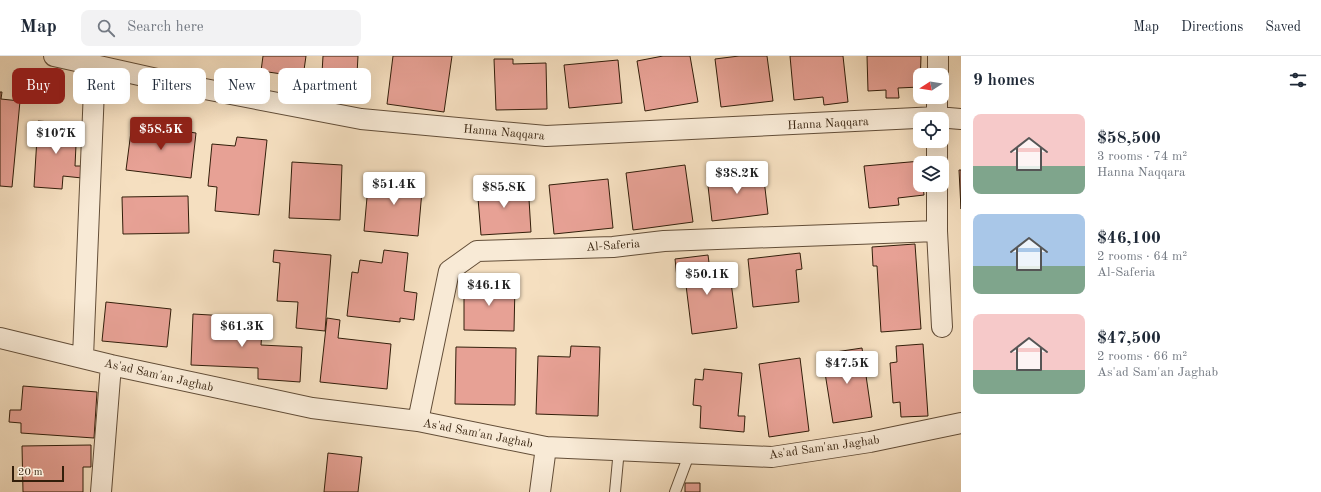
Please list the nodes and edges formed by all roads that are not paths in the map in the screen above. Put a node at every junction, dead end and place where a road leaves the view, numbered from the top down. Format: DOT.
graph roads {
  1 [pos="54,56"];
  2 [pos="938,56"];
  3 [pos="95,65"];
  4 [pos="938,68"];
  5 [pos="913,119"];
  6 [pos="949,119"];
  7 [pos="961,120"];
  8 [pos="937,192"];
  9 [pos="937,231"];
  10 [pos="942,327"];
  11 [pos="0,338"];
  12 [pos="83,357"];
  13 [pos="111,365"];
  14 [pos="418,421"];
  15 [pos="961,423"];
  16 [pos="546,447"];
  17 [pos="619,449"];
  18 [pos="690,452"];
  19 [pos="102,492"];
  20 [pos="540,492"];
  21 [pos="615,492"];
  22 [pos="675,492"];
  1 -- 3 [label="street, Hanna Naqqara"];
  2 -- 4 [label="street"];
  3 -- 5 [label="street, Hanna Naqqara"];
  3 -- 12 [label="street"];
  6 -- 7 [label="street, Hanna Naqqara"];
  8 -- 9 [label="street"];
  9 -- 10 [label="street"];
  9 -- 14 [label="street, Al-Saferia"];
  11 -- 12 [label="street, As'ad Sam'an Jaghab"];
  12 -- 13 [label="street, As'ad Sam'an Jaghab"];
  13 -- 14 [label="street, As'ad Sam'an Jaghab"];
  13 -- 19 [label="street"];
  14 -- 16 [label="street, As'ad Sam'an Jaghab"];
  15 -- 18 [label="street, As'ad Sam'an Jaghab"];
  16 -- 17 [label="street, As'ad Sam'an Jaghab"];
  16 -- 20 [label="street"];
  17 -- 18 [label="street, As'ad Sam'an Jaghab"];
  17 -- 21 [label="lane"];
  18 -- 22 [label="lane"];
}
